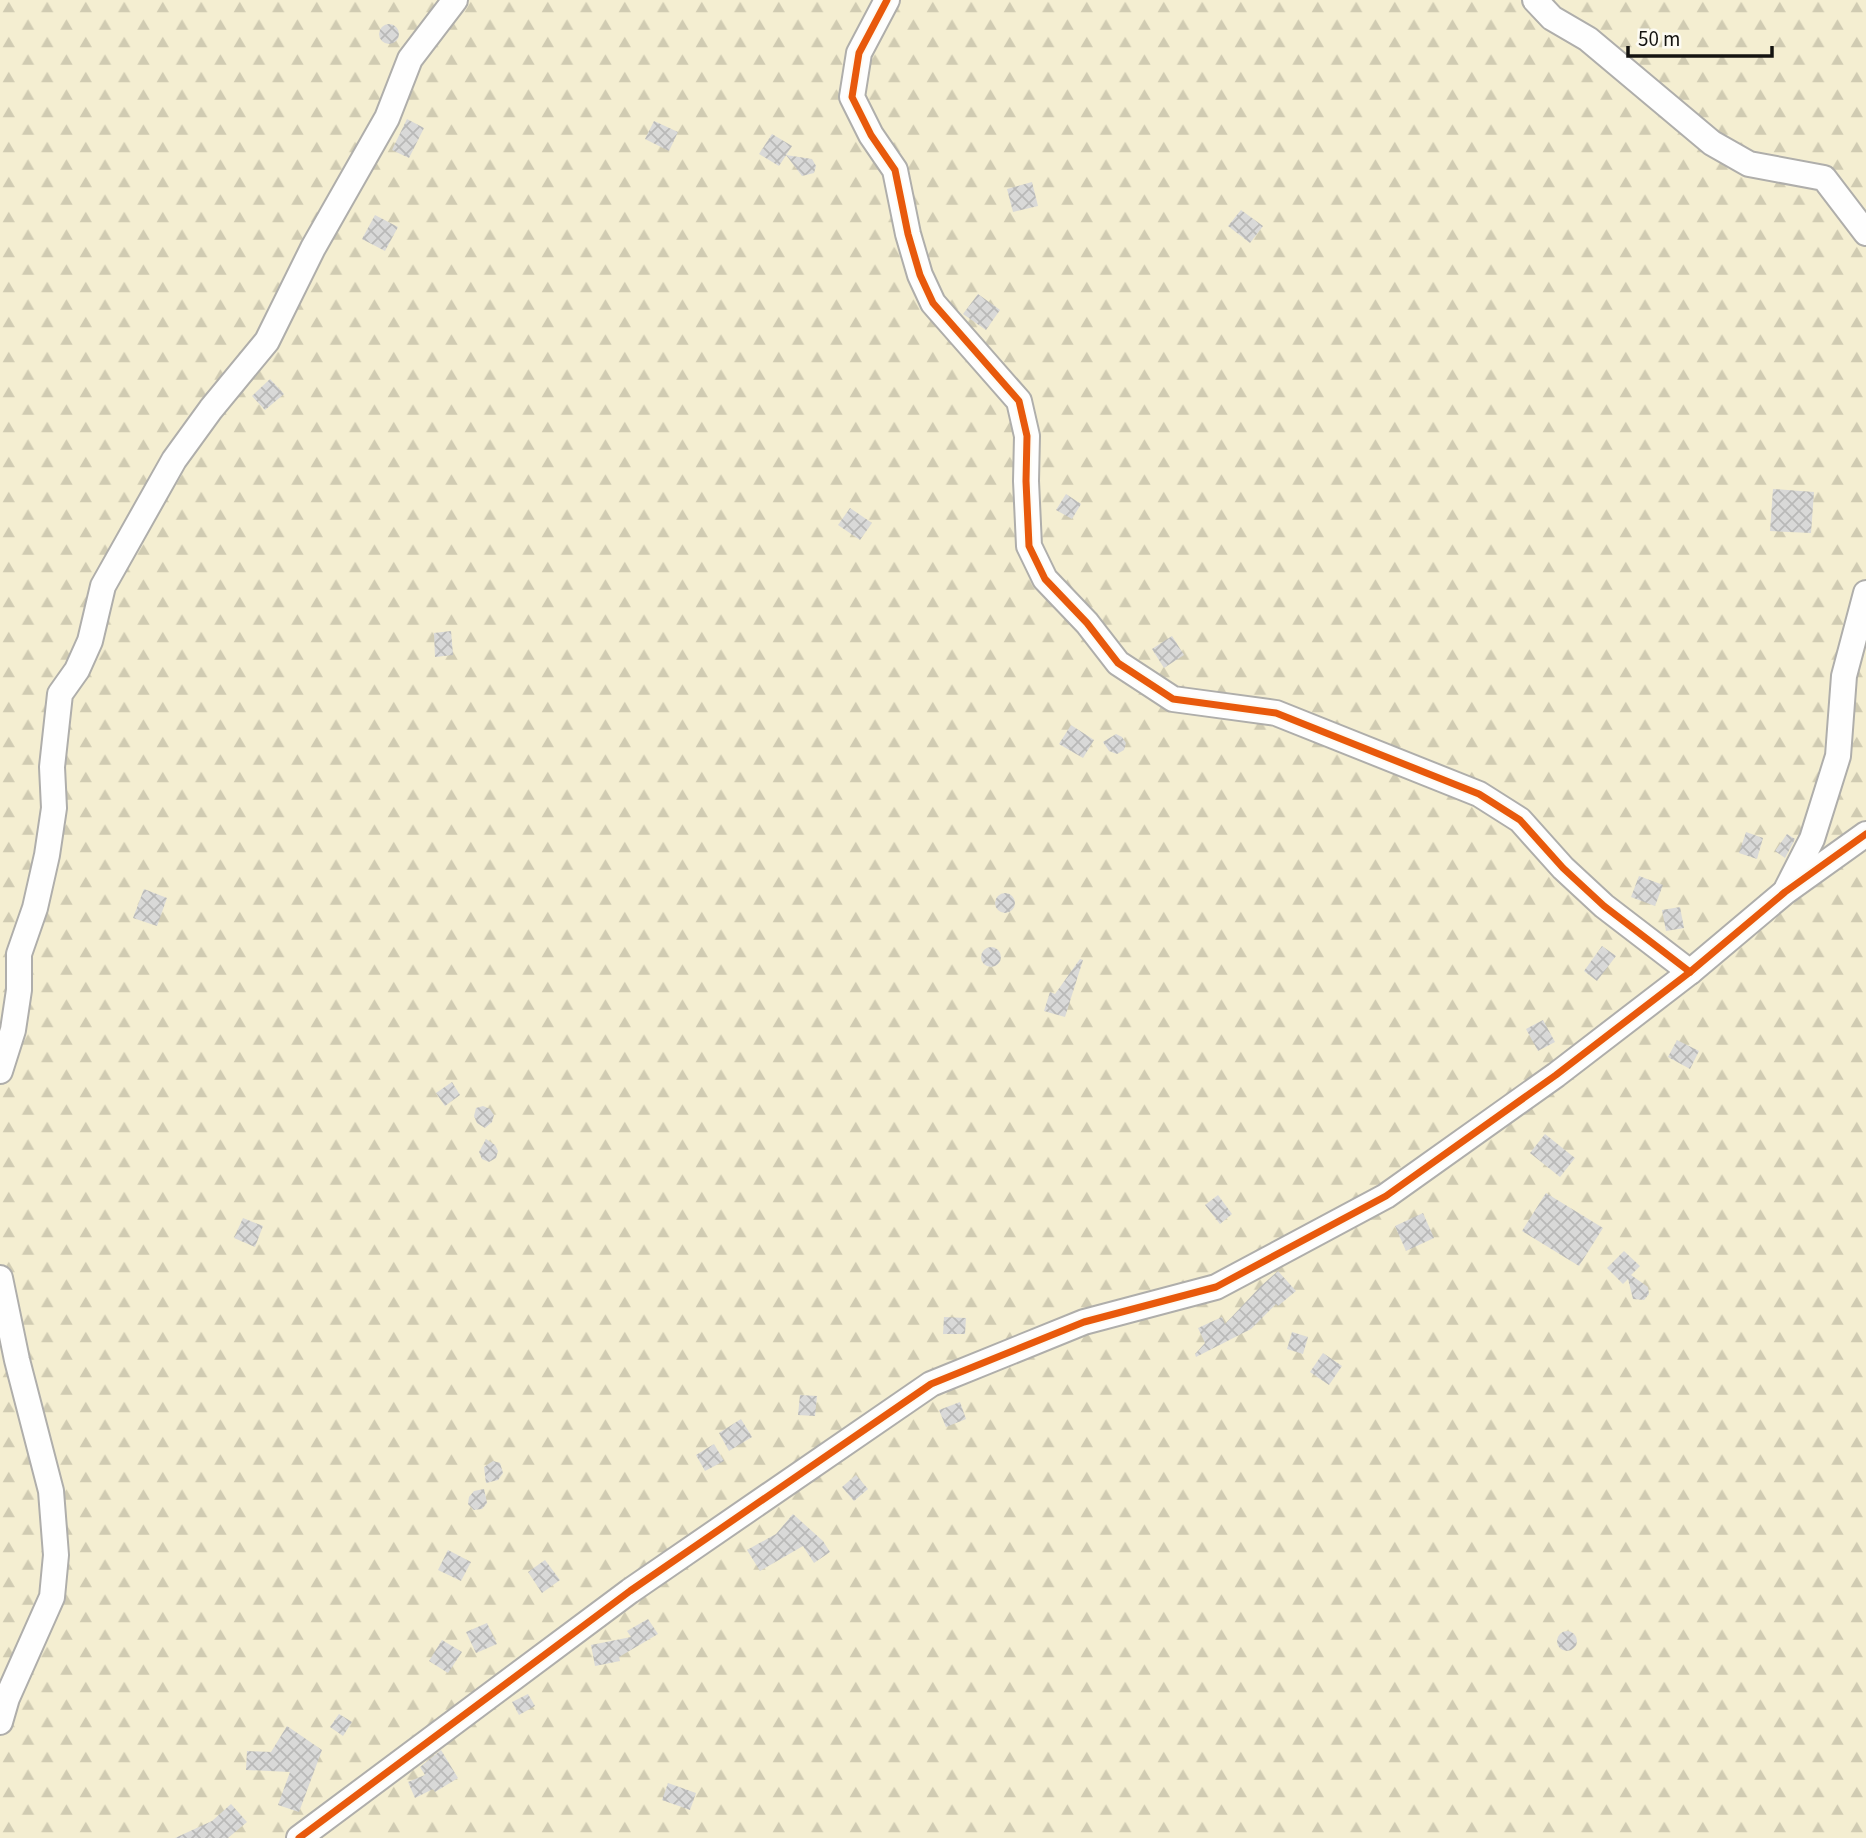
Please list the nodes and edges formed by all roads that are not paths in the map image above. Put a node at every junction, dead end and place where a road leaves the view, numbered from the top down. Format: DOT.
graph roads {
  1 [pos="455,0"];
  2 [pos="887,0"];
  3 [pos="1535,0"];
  4 [pos="1866,233"];
  5 [pos="1866,593"];
  6 [pos="1866,834"];
  7 [pos="1785,892"];
  8 [pos="1690,972"];
  9 [pos="0,1071"];
  10 [pos="0,1278"];
  11 [pos="0,1722"];
  12 [pos="299,1838"];
  1 -- 9 [label="street"];
  2 -- 8 [label="street"];
  3 -- 4 [label="street"];
  5 -- 7 [label="street"];
  6 -- 7 [label="street"];
  7 -- 8 [label="street"];
  8 -- 12 [label="street"];
  10 -- 11 [label="street"];
}
